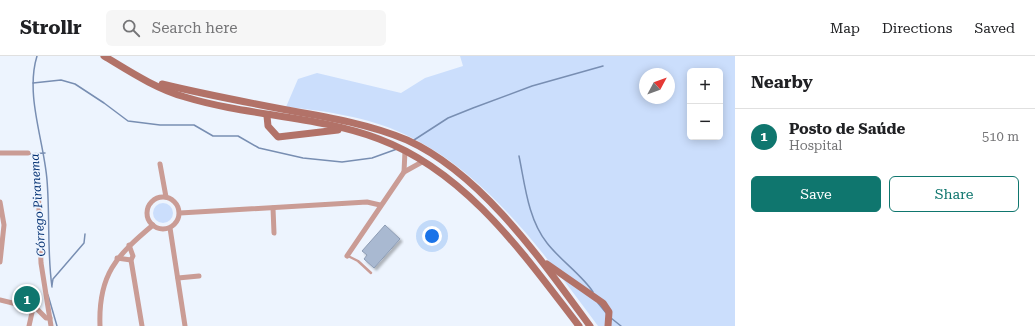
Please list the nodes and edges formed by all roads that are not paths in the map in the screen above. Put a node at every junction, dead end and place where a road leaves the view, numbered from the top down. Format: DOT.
graph roads {
  1 [pos="104,56"];
  2 [pos="143,79"];
  3 [pos="307,113"];
  4 [pos="268,116"];
  5 [pos="347,129"];
  6 [pos="405,151"];
  7 [pos="0,153"];
  8 [pos="28,153"];
  9 [pos="37,158"];
  10 [pos="422,162"];
  11 [pos="160,164"];
  12 [pos="404,172"];
  13 [pos="166,197"];
  14 [pos="0,202"];
  15 [pos="380,205"];
  16 [pos="273,208"];
  17 [pos="180,213"];
  18 [pos="153,226"];
  19 [pos="170,228"];
  20 [pos="274,233"];
  21 [pos="129,245"];
  22 [pos="347,256"];
  23 [pos="117,258"];
  24 [pos="541,259"];
  25 [pos="131,260"];
  26 [pos="0,262"];
  27 [pos="371,273"];
  28 [pos="200,276"];
  29 [pos="178,278"];
  30 [pos="0,300"];
  31 [pos="33,308"];
  32 [pos="50,318"];
  33 [pos="29,326"];
  34 [pos="51,326"];
  35 [pos="100,326"];
  36 [pos="142,326"];
  37 [pos="185,326"];
  38 [pos="581,326"];
  39 [pos="590,326"];
  40 [pos="608,326"];
  1 -- 2 [label="main road"];
  2 -- 3 [label="main road"];
  2 -- 4 [label="main road"];
  3 -- 4 [label="main road"];
  3 -- 24 [label="main road"];
  4 -- 5 [label="main road"];
  4 -- 5 [label="main road"];
  5 -- 6 [label="main road"];
  6 -- 10 [label="main road"];
  6 -- 12 [label="street"];
  7 -- 8 [label="street"];
  9 -- 32 [label="street"];
  10 -- 12 [label="street"];
  10 -- 38 [label="main road"];
  11 -- 13 [label="street"];
  12 -- 15 [label="street"];
  13 -- 17 [label="street"];
  13 -- 18 [label="street"];
  14 -- 26 [label="street"];
  15 -- 16 [label="street"];
  15 -- 22 [label="street"];
  16 -- 17 [label="street"];
  16 -- 20 [label="street"];
  17 -- 19 [label="street"];
  18 -- 19 [label="street"];
  18 -- 21 [label="street"];
  19 -- 29 [label="street"];
  21 -- 23 [label="street"];
  21 -- 25 [label="street"];
  22 -- 27 [label="lane"];
  23 -- 25 [label="street"];
  23 -- 35 [label="street"];
  24 -- 39 [label="main road"];
  24 -- 40 [label="main road"];
  25 -- 36 [label="street"];
  28 -- 29 [label="street"];
  29 -- 37 [label="street"];
  30 -- 31 [label="street"];
  31 -- 32 [label="street"];
  31 -- 33 [label="street"];
  32 -- 34 [label="street"];
}
